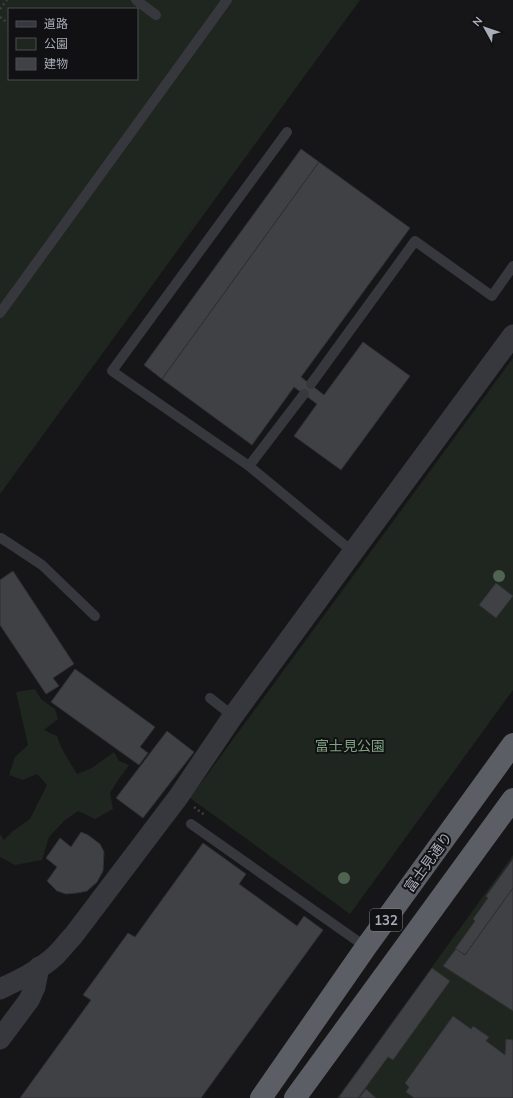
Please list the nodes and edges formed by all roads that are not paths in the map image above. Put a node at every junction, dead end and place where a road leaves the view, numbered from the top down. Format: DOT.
graph roads {
  1 [pos="136,0"];
  2 [pos="228,0"];
  3 [pos="156,15"];
  4 [pos="287,132"];
  5 [pos="513,266"];
  6 [pos="0,313"];
  7 [pos="513,335"];
  8 [pos="311,384"];
  9 [pos="304,394"];
  10 [pos="249,466"];
  11 [pos="1,538"];
  12 [pos="353,552"];
  13 [pos="95,616"];
  14 [pos="210,698"];
  15 [pos="233,716"];
  16 [pos="513,744"];
  17 [pos="513,799"];
  18 [pos="191,824"];
  19 [pos="366,947"];
  20 [pos="39,967"];
  21 [pos="0,989"];
  22 [pos="0,1039"];
  23 [pos="261,1098"];
  24 [pos="295,1098"];
  1 -- 3 [label="lane"];
  2 -- 6 [label="lane"];
  4 -- 10 [label="lane"];
  5 -- 8 [label="lane"];
  7 -- 12 [label="street"];
  9 -- 10 [label="lane"];
  10 -- 12 [label="lane"];
  11 -- 13 [label="lane"];
  12 -- 15 [label="street"];
  14 -- 15 [label="lane"];
  15 -- 20 [label="street"];
  16 -- 19 [label="highway, 富士見通り / 132"];
  17 -- 24 [label="highway, 132"];
  18 -- 19 [label="lane"];
  19 -- 23 [label="highway, 富士見通り / 132"];
  20 -- 21 [label="street"];
  20 -- 22 [label="street"];
}
